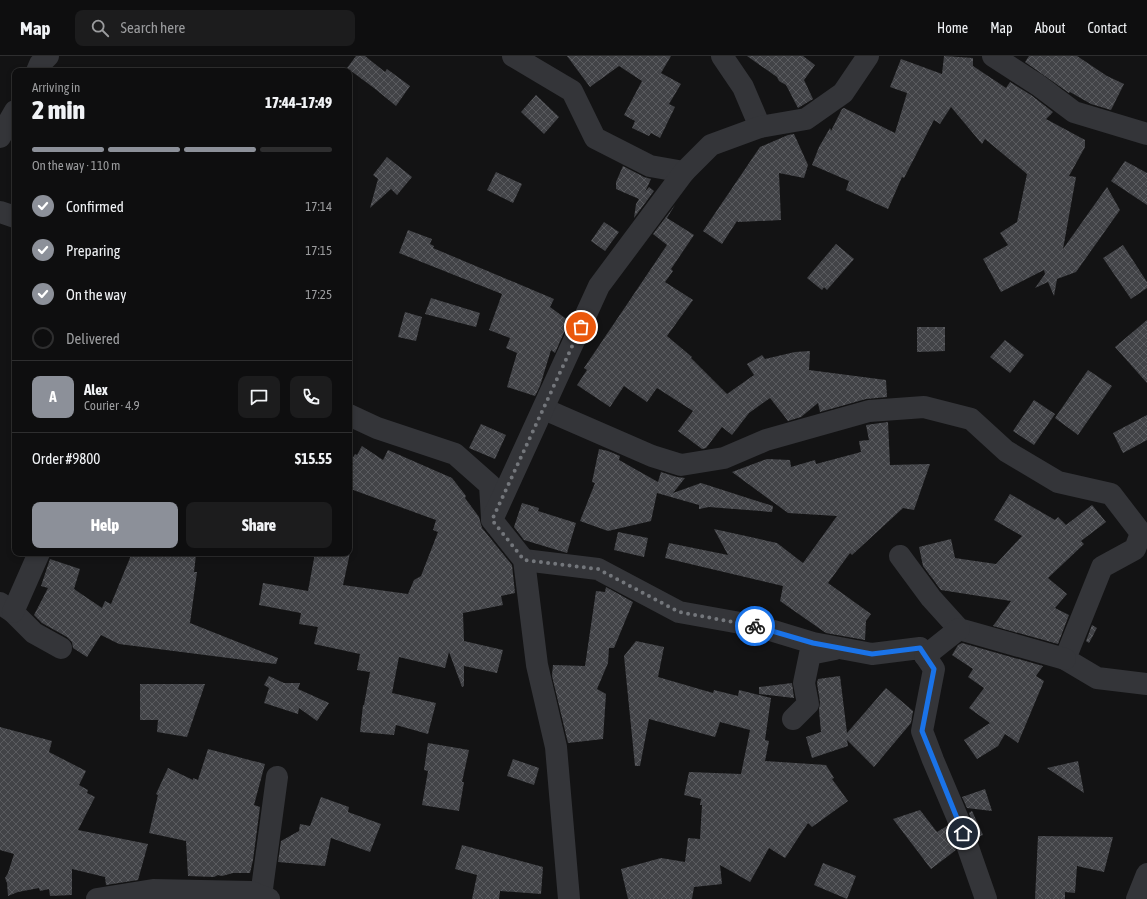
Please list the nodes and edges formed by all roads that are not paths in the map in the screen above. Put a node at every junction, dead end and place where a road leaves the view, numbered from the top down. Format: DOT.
graph roads {
  1 [pos="48,56"];
  2 [pos="513,56"];
  3 [pos="722,56"];
  4 [pos="868,56"];
  5 [pos="993,56"];
  6 [pos="38,68"];
  7 [pos="12,116"];
  8 [pos="760,127"];
  9 [pos="1147,134"];
  10 [pos="0,138"];
  11 [pos="684,172"];
  12 [pos="0,212"];
  13 [pos="12,216"];
  14 [pos="544,409"];
  15 [pos="352,416"];
  16 [pos="492,520"];
  17 [pos="37,556"];
  18 [pos="900,556"];
  19 [pos="524,560"];
  20 [pos="7,608"];
  21 [pos="959,630"];
  22 [pos="61,648"];
  23 [pos="840,648"];
  24 [pos="926,656"];
  25 [pos="1065,659"];
  26 [pos="1147,684"];
  27 [pos="793,719"];
  28 [pos="278,777"];
  29 [pos="1147,874"];
  30 [pos="265,898"];
  31 [pos="97,899"];
  32 [pos="569,899"];
  33 [pos="986,899"];
  34 [pos="1137,899"];
  1 -- 6 [label="street"];
  2 -- 11 [label="street"];
  3 -- 8 [label="street"];
  4 -- 8 [label="street"];
  5 -- 9 [label="street"];
  7 -- 10 [label="street"];
  8 -- 11 [label="street"];
  11 -- 14 [label="street"];
  12 -- 13 [label="street"];
  14 -- 16 [label="street"];
  14 -- 25 [label="street"];
  15 -- 16 [label="street"];
  16 -- 19 [label="street"];
  17 -- 20 [label="street"];
  18 -- 21 [label="street"];
  19 -- 23 [label="street"];
  19 -- 32 [label="street"];
  20 -- 22 [label="street"];
  21 -- 24 [label="street"];
  21 -- 25 [label="street"];
  23 -- 24 [label="street"];
  23 -- 27 [label="street"];
  24 -- 33 [label="street"];
  25 -- 26 [label="street"];
  28 -- 30 [label="street"];
  29 -- 34 [label="street"];
  30 -- 31 [label="street"];
}
